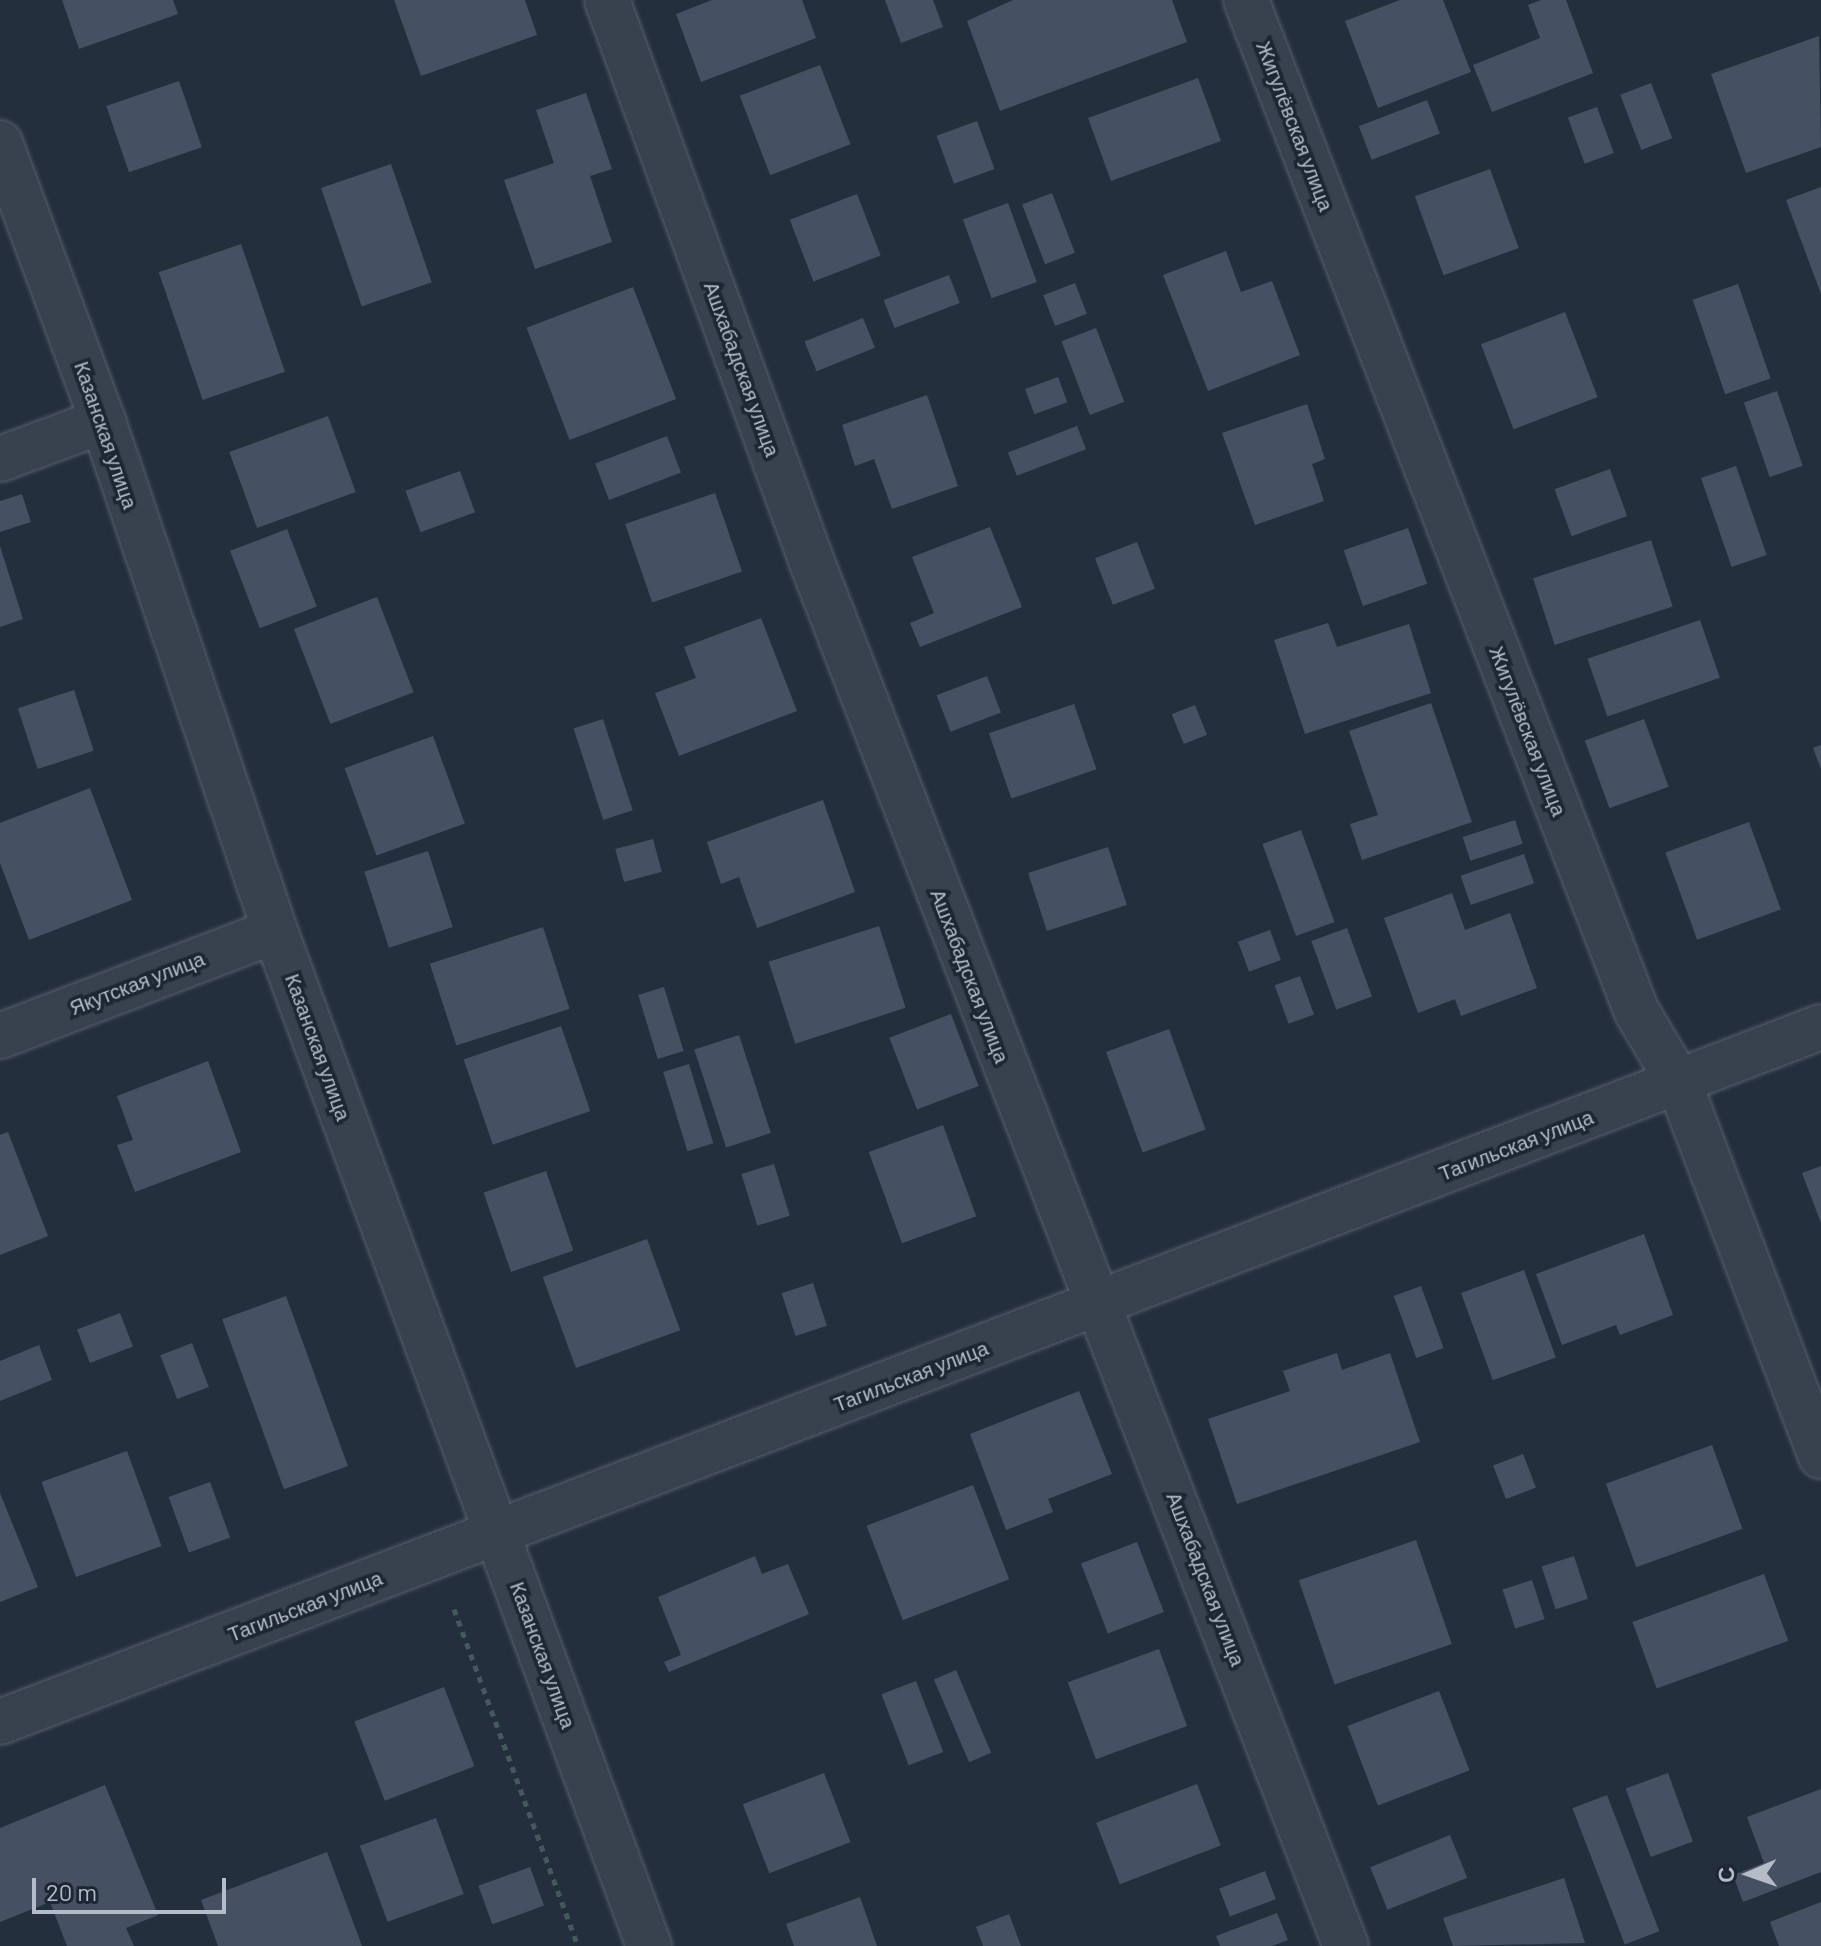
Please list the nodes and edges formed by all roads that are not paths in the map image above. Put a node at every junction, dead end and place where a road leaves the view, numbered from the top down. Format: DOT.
graph roads {
  1 [pos="607,0"];
  2 [pos="1246,0"];
  3 [pos="0,143"];
  4 [pos="103,421"];
  5 [pos="0,459"];
  6 [pos="275,931"];
  7 [pos="1821,1027"];
  8 [pos="0,1036"];
  9 [pos="1679,1083"];
  10 [pos="1101,1303"];
  11 [pos="1821,1456"];
  12 [pos="499,1534"];
  13 [pos="0,1722"];
  14 [pos="649,1946"];
  15 [pos="1346,1946"];
  1 -- 10 [label="street, Ашхабадская улица"];
  2 -- 9 [label="street, Жигулёвская улица"];
  3 -- 4 [label="street, Казанская улица"];
  4 -- 5 [label="street"];
  4 -- 6 [label="street, Казанская улица"];
  6 -- 8 [label="street, Якутская улица"];
  6 -- 12 [label="street, Казанская улица"];
  7 -- 9 [label="street, Тагильская улица"];
  9 -- 10 [label="street, Тагильская улица"];
  9 -- 11 [label="street, Жигулёвская улица"];
  10 -- 12 [label="street, Тагильская улица"];
  10 -- 15 [label="street, Ашхабадская улица"];
  12 -- 13 [label="street, Тагильская улица"];
  12 -- 14 [label="street, Казанская улица"];
}
